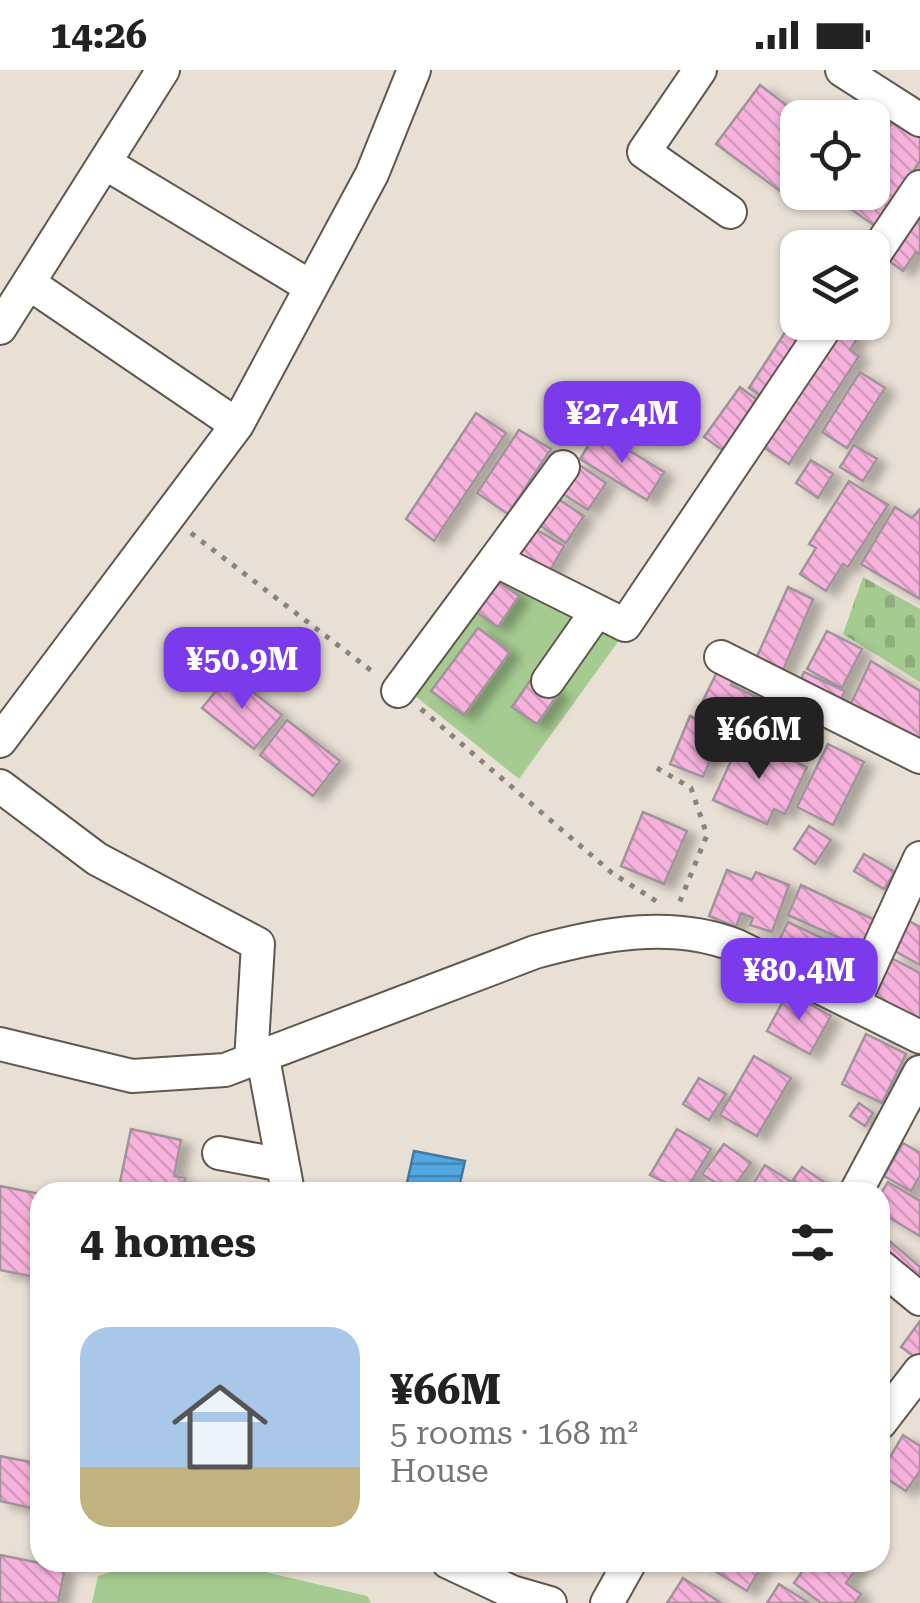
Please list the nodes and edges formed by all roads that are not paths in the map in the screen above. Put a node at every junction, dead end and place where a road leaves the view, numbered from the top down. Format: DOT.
graph roads {
  1 [pos="162,70"];
  2 [pos="414,70"];
  3 [pos="700,70"];
  4 [pos="842,70"];
  5 [pos="920,120"];
  6 [pos="106,162"];
  7 [pos="920,188"];
  8 [pos="730,212"];
  9 [pos="890,232"];
  10 [pos="30,284"];
  11 [pos="311,287"];
  12 [pos="0,328"];
  13 [pos="817,340"];
  14 [pos="237,425"];
  15 [pos="563,466"];
  16 [pos="495,560"];
  17 [pos="597,611"];
  18 [pos="721,657"];
  19 [pos="548,681"];
  20 [pos="398,690"];
  21 [pos="0,741"];
  22 [pos="920,756"];
  23 [pos="0,786"];
  24 [pos="920,858"];
  25 [pos="854,1002"];
  26 [pos="920,1037"];
  27 [pos="0,1044"];
  28 [pos="257,1060"];
  29 [pos="920,1072"];
  30 [pos="219,1153"];
  31 [pos="286,1179"];
  32 [pos="861,1182"];
  33 [pos="890,1274"];
  34 [pos="920,1299"];
  35 [pos="920,1372"];
  36 [pos="890,1410"];
  37 [pos="473,1572"];
  38 [pos="624,1572"];
  39 [pos="550,1603"];
  40 [pos="607,1603"];
  1 -- 6 [label="street"];
  2 -- 11 [label="street"];
  3 -- 8 [label="street"];
  4 -- 5 [label="street"];
  6 -- 10 [label="street"];
  6 -- 11 [label="street"];
  7 -- 9 [label="street"];
  10 -- 12 [label="street"];
  10 -- 14 [label="street"];
  11 -- 14 [label="street"];
  13 -- 17 [label="street"];
  14 -- 21 [label="street"];
  15 -- 16 [label="street"];
  16 -- 17 [label="street"];
  16 -- 20 [label="street"];
  17 -- 19 [label="street"];
  18 -- 22 [label="street"];
  23 -- 28 [label="street"];
  24 -- 25 [label="street"];
  25 -- 26 [label="street"];
  25 -- 28 [label="street"];
  27 -- 28 [label="street"];
  28 -- 31 [label="street"];
  29 -- 32 [label="street"];
  30 -- 31 [label="street"];
  33 -- 34 [label="street"];
  35 -- 36 [label="street"];
  37 -- 39 [label="street"];
  38 -- 40 [label="street"];
}
